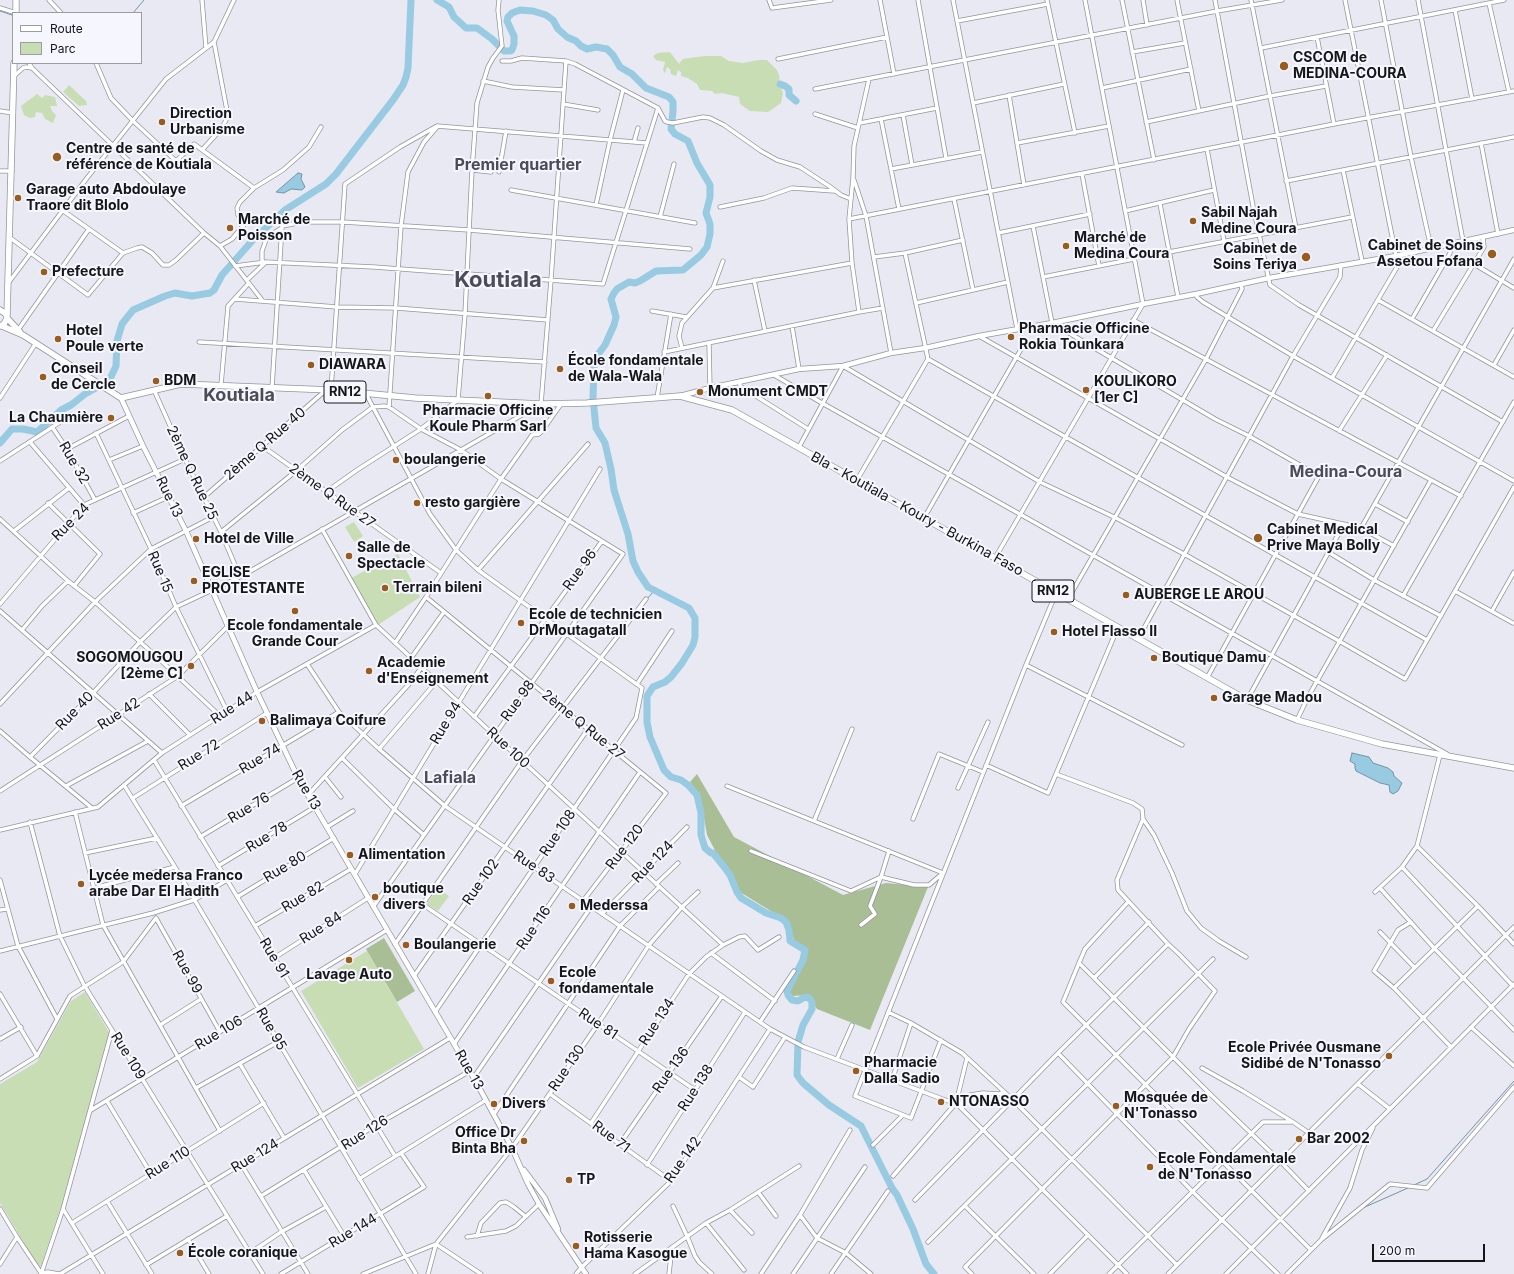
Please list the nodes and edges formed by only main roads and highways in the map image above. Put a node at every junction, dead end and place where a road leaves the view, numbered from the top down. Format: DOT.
graph roads {
  1 [pos="16,0"];
  2 [pos="16,12"];
  3 [pos="14,64"];
  4 [pos="7,301"];
  5 [pos="0,310"];
  6 [pos="7,317"];
  7 [pos="1,326"];
  8 [pos="23,335"];
  9 [pos="1514,768"];
  1 -- 2 [label="main road"];
  3 -- 4 [label="main road"];
  4 -- 5 [label="main road"];
  4 -- 6 [label="main road"];
  5 -- 6 [label="main road"];
  6 -- 7 [label="main road"];
  6 -- 8 [label="main road"];
  7 -- 8 [label="main road"];
  8 -- 9 [label="main road, Bla - Koutiala - Koury - Burkina Faso / RN12"];
}
